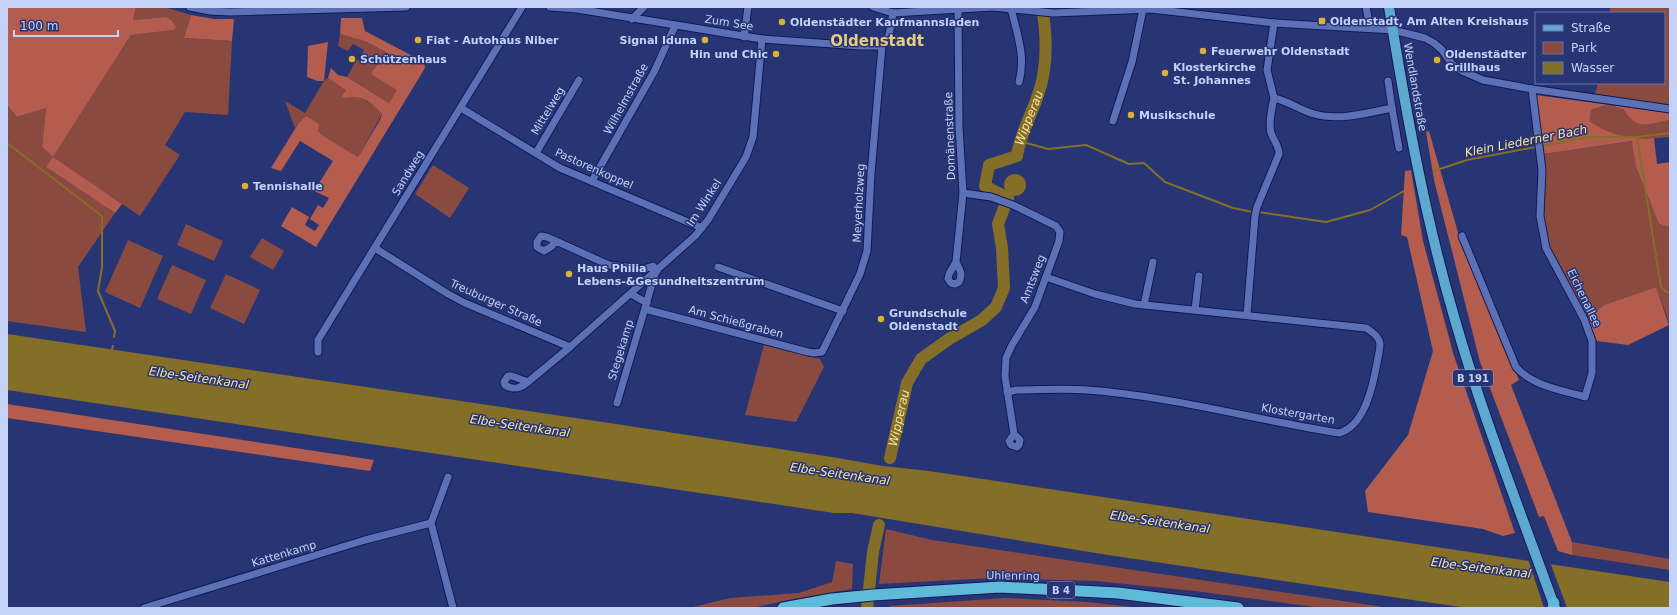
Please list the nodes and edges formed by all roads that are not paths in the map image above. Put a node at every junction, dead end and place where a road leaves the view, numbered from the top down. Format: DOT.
graph roads {
  1 [pos="190,7"];
  2 [pos="406,7"];
  3 [pos="522,7"];
  4 [pos="550,7"];
  5 [pos="644,7"];
  6 [pos="748,7"];
  7 [pos="873,7"];
  8 [pos="1366,7"];
  9 [pos="1389,7"];
  10 [pos="1011,8"];
  11 [pos="1152,8"];
  12 [pos="927,9"];
  13 [pos="1143,9"];
  14 [pos="958,10"];
  15 [pos="893,13"];
  16 [pos="632,19"];
  17 [pos="1274,23"];
  18 [pos="675,26"];
  19 [pos="1370,28"];
  20 [pos="1392,30"];
  21 [pos="744,37"];
  22 [pos="762,39"];
  23 [pos="882,46"];
  24 [pos="579,80"];
  25 [pos="1388,81"];
  26 [pos="1019,82"];
  27 [pos="1532,89"];
  28 [pos="1274,98"];
  29 [pos="461,108"];
  30 [pos="1392,108"];
  31 [pos="1670,109"];
  32 [pos="1113,121"];
  33 [pos="1399,148"];
  34 [pos="536,153"];
  35 [pos="592,181"];
  36 [pos="963,193"];
  37 [pos="702,228"];
  38 [pos="1462,236"];
  39 [pos="555,242"];
  40 [pos="375,248"];
  41 [pos="956,262"];
  42 [pos="1153,262"];
  43 [pos="718,267"];
  44 [pos="656,272"];
  45 [pos="1200,276"];
  46 [pos="1046,277"];
  47 [pos="631,294"];
  48 [pos="1144,305"];
  49 [pos="646,306"];
  50 [pos="1195,310"];
  51 [pos="843,311"];
  52 [pos="1247,315"];
  53 [pos="570,347"];
  54 [pos="318,352"];
  55 [pos="822,352"];
  56 [pos="528,382"];
  57 [pos="1007,392"];
  58 [pos="617,403"];
  59 [pos="1014,434"];
  60 [pos="448,477"];
  61 [pos="431,522"];
  62 [pos="1554,606"];
  63 [pos="144,608"];
  64 [pos="453,608"];
  65 [pos="783,608"];
  66 [pos="1238,608"];
  1 -- 2 [label="street"];
  3 -- 29 [label="street, Sandweg"];
  4 -- 16 [label="street, Zum See"];
  5 -- 16 [label="street"];
  6 -- 21 [label="street"];
  7 -- 15 [label="street"];
  8 -- 19 [label="street"];
  9 -- 20 [label="main road, Wendlandstraße / B 191"];
  10 -- 13 [label="street"];
  10 -- 14 [label="street"];
  10 -- 26 [label="street"];
  11 -- 13 [label="street"];
  11 -- 17 [label="street"];
  12 -- 14 [label="street"];
  12 -- 15 [label="street"];
  13 -- 32 [label="street"];
  14 -- 36 [label="street, Domänenstraße"];
  15 -- 23 [label="street, Meyerholzweg"];
  16 -- 18 [label="street, Zum See"];
  17 -- 19 [label="street"];
  17 -- 28 [label="street"];
  18 -- 21 [label="street, Zum See"];
  18 -- 35 [label="street, Wilhelmstraße"];
  19 -- 20 [label="street"];
  20 -- 27 [label="street"];
  20 -- 62 [label="main road, Wendlandstraße / B 191"];
  21 -- 22 [label="street, Zum See"];
  22 -- 23 [label="street, Zum See"];
  22 -- 37 [label="street, Im Winkel"];
  23 -- 51 [label="street, Meyerholzweg"];
  24 -- 34 [label="street, Mittelweg"];
  25 -- 30 [label="street"];
  27 -- 31 [label="street"];
  27 -- 38 [label="street, Eichenallee"];
  28 -- 30 [label="street"];
  28 -- 52 [label="street"];
  29 -- 34 [label="street, Pastorenkoppel"];
  29 -- 40 [label="street, Sandweg"];
  30 -- 33 [label="street"];
  34 -- 35 [label="street, Pastorenkoppel"];
  35 -- 37 [label="street, Pastorenkoppel"];
  36 -- 41 [label="street, Domänenstraße"];
  36 -- 46 [label="street, Amtsweg"];
  37 -- 44 [label="street, Im Winkel"];
  39 -- 44 [label="street"];
  40 -- 53 [label="street, Treuburger Straße"];
  40 -- 54 [label="street, Sandweg"];
  42 -- 48 [label="street"];
  43 -- 51 [label="street"];
  44 -- 47 [label="street, Im Winkel"];
  44 -- 49 [label="street, Stegekamp"];
  45 -- 50 [label="street"];
  46 -- 48 [label="street, Klostergarten"];
  46 -- 57 [label="street, Amtsweg"];
  47 -- 49 [label="street"];
  47 -- 53 [label="street, Im Winkel"];
  48 -- 50 [label="street, Klostergarten"];
  49 -- 55 [label="street, Am Schießgraben"];
  49 -- 58 [label="street, Stegekamp"];
  50 -- 52 [label="street, Klostergarten"];
  51 -- 55 [label="street, Meyerholzweg"];
  52 -- 57 [label="street, Klostergarten"];
  53 -- 56 [label="street, Im Winkel"];
  57 -- 59 [label="street, Amtsweg"];
  60 -- 61 [label="street"];
  61 -- 63 [label="street, Kattenkamp"];
  61 -- 64 [label="street"];
  65 -- 66 [label="highway, Uhlenring / B 4"];
}
